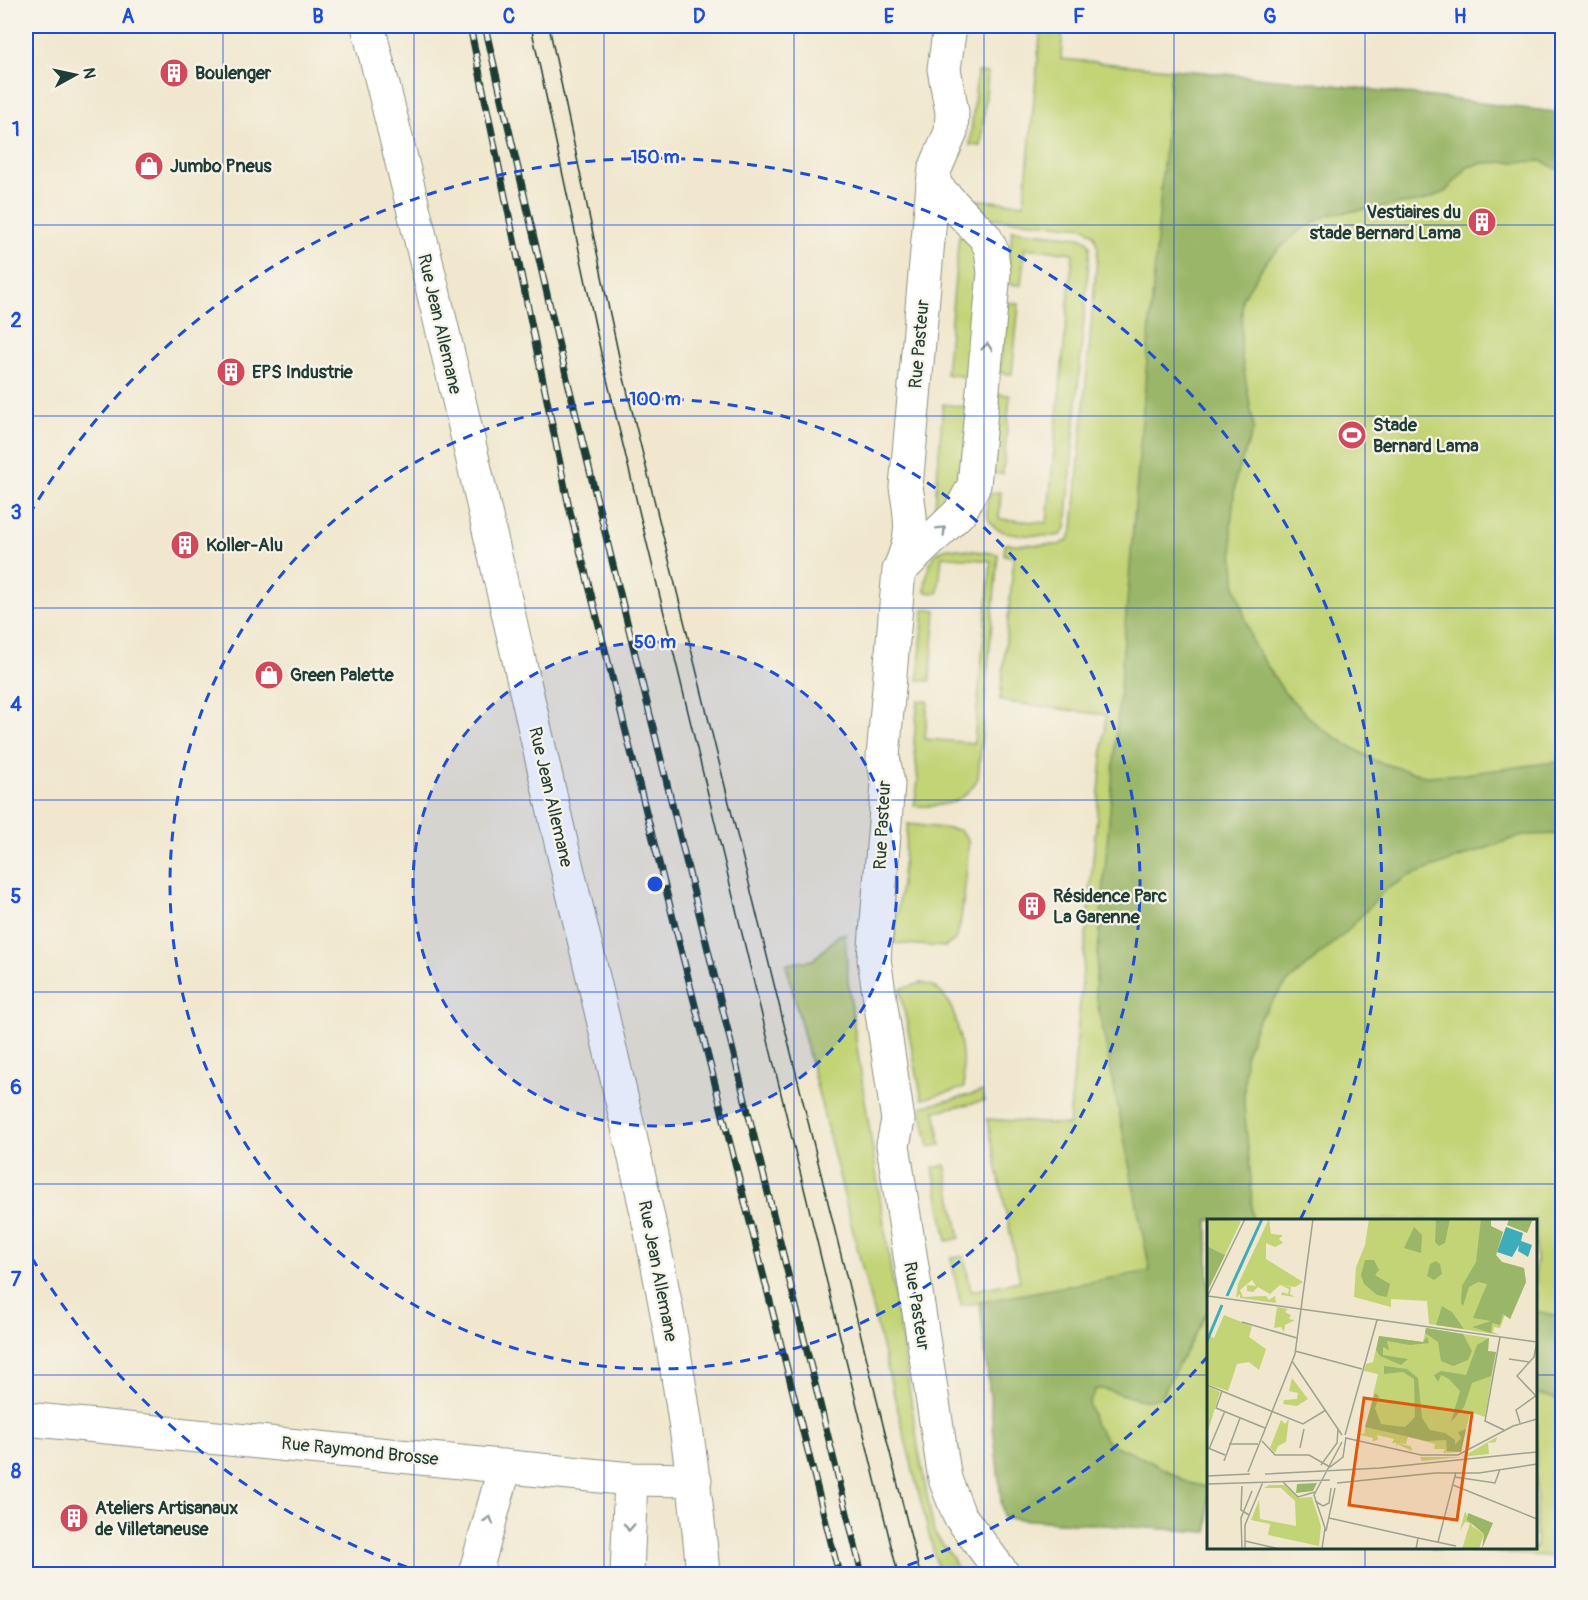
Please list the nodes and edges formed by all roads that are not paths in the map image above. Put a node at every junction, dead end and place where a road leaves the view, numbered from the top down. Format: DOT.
graph roads {
  1 [pos="368,26"];
  2 [pos="950,26"];
  3 [pos="933,184"];
  4 [pos="899,570"];
  5 [pos="26,1419"];
  6 [pos="505,1466"];
  7 [pos="631,1479"];
  8 [pos="695,1480"];
  9 [pos="475,1575"];
  10 [pos="627,1575"];
  11 [pos="703,1575"];
  12 [pos="1003,1575"];
  1 -- 8 [label="street, Rue Jean Allemane"];
  2 -- 3 [label="street, Rue Pasteur"];
  3 -- 4 [label="street, Rue Pasteur"];
  4 -- 3 [label="street, one-way"];
  4 -- 12 [label="street, Rue Pasteur"];
  5 -- 6 [label="street, Rue Raymond Brosse"];
  6 -- 7 [label="street, Rue Raymond Brosse"];
  9 -- 6 [label="street, one-way"];
  7 -- 8 [label="street, Rue Raymond Brosse"];
  7 -- 10 [label="street, one-way"];
  8 -- 11 [label="street, Rue Jean Allemane"];
}
